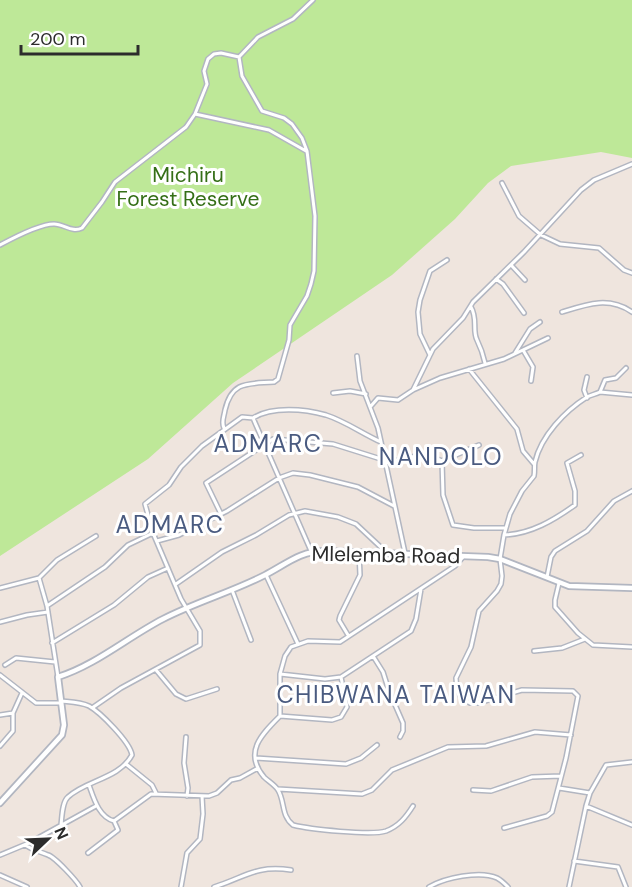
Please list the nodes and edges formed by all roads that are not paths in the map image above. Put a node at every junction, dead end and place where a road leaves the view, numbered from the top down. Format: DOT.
graph roads {
  1 [pos="313,0"];
  2 [pos="238,57"];
  3 [pos="195,114"];
  4 [pos="307,151"];
  5 [pos="632,164"];
  6 [pos="502,183"];
  7 [pos="541,235"];
  8 [pos="0,245"];
  9 [pos="447,260"];
  10 [pos="511,265"];
  11 [pos="632,273"];
  12 [pos="496,279"];
  13 [pos="525,280"];
  14 [pos="471,307"];
  15 [pos="562,312"];
  16 [pos="632,312"];
  17 [pos="524,313"];
  18 [pos="540,322"];
  19 [pos="548,338"];
  20 [pos="523,350"];
  21 [pos="515,354"];
  22 [pos="430,355"];
  23 [pos="357,356"];
  24 [pos="485,363"];
  25 [pos="626,368"];
  26 [pos="469,369"];
  27 [pos="587,377"];
  28 [pos="531,381"];
  29 [pos="413,390"];
  30 [pos="600,392"];
  31 [pos="333,393"];
  32 [pos="366,394"];
  33 [pos="632,395"];
  34 [pos="586,398"];
  35 [pos="370,406"];
  36 [pos="252,418"];
  37 [pos="224,428"];
  38 [pos="381,442"];
  39 [pos="479,445"];
  40 [pos="264,446"];
  41 [pos="581,455"];
  42 [pos="442,461"];
  43 [pos="385,462"];
  44 [pos="534,464"];
  45 [pos="279,478"];
  46 [pos="632,491"];
  47 [pos="394,506"];
  48 [pos="295,513"];
  49 [pos="221,514"];
  50 [pos="505,528"];
  51 [pos="153,533"];
  52 [pos="504,535"];
  53 [pos="96,536"];
  54 [pos="157,541"];
  55 [pos="310,551"];
  56 [pos="359,552"];
  57 [pos="388,554"];
  58 [pos="405,555"];
  59 [pos="464,556"];
  60 [pos="500,560"];
  61 [pos="168,568"];
  62 [pos="266,575"];
  63 [pos="39,578"];
  64 [pos="547,578"];
  65 [pos="559,583"];
  66 [pos="176,585"];
  67 [pos="0,588"];
  68 [pos="632,588"];
  69 [pos="421,589"];
  70 [pos="232,590"];
  71 [pos="47,606"];
  72 [pos="185,608"];
  73 [pos="48,612"];
  74 [pos="0,621"];
  75 [pos="348,636"];
  76 [pos="585,639"];
  77 [pos="251,640"];
  78 [pos="52,643"];
  79 [pos="298,644"];
  80 [pos="632,647"];
  81 [pos="534,651"];
  82 [pos="373,656"];
  83 [pos="55,662"];
  84 [pos="5,666"];
  85 [pos="156,670"];
  86 [pos="280,674"];
  87 [pos="0,675"];
  88 [pos="58,677"];
  89 [pos="341,677"];
  90 [pos="217,689"];
  91 [pos="22,693"];
  92 [pos="61,702"];
  93 [pos="92,708"];
  94 [pos="13,713"];
  95 [pos="0,715"];
  96 [pos="280,716"];
  97 [pos="571,735"];
  98 [pos="186,737"];
  99 [pos="400,737"];
  100 [pos="377,745"];
  101 [pos="0,746"];
  102 [pos="256,758"];
  103 [pos="632,762"];
  104 [pos="126,764"];
  105 [pos="258,768"];
  106 [pos="561,776"];
  107 [pos="88,785"];
  108 [pos="559,788"];
  109 [pos="278,789"];
  110 [pos="473,790"];
  111 [pos="156,793"];
  112 [pos="590,794"];
  113 [pos="187,796"];
  114 [pos="201,796"];
  115 [pos="0,803"];
  116 [pos="96,806"];
  117 [pos="413,806"];
  118 [pos="586,807"];
  119 [pos="114,821"];
  120 [pos="61,825"];
  121 [pos="632,825"];
  122 [pos="504,828"];
  123 [pos="25,845"];
  124 [pos="88,853"];
  125 [pos="0,855"];
  126 [pos="574,861"];
  127 [pos="291,870"];
  128 [pos="0,875"];
  129 [pos="27,887"];
  130 [pos="80,887"];
  131 [pos="181,887"];
  132 [pos="214,887"];
  133 [pos="429,887"];
  134 [pos="508,887"];
  135 [pos="569,887"];
  136 [pos="626,887"];
  1 -- 2 [label="street"];
  2 -- 3 [label="street"];
  2 -- 4 [label="street"];
  3 -- 4 [label="street"];
  3 -- 8 [label="street"];
  4 -- 37 [label="street"];
  5 -- 7 [label="street"];
  6 -- 7 [label="street"];
  7 -- 10 [label="street"];
  7 -- 11 [label="street"];
  9 -- 22 [label="street"];
  10 -- 12 [label="street"];
  10 -- 13 [label="street"];
  12 -- 14 [label="street"];
  12 -- 17 [label="street"];
  14 -- 22 [label="street"];
  14 -- 24 [label="street"];
  15 -- 16 [label="street"];
  18 -- 21 [label="street"];
  19 -- 20 [label="street"];
  20 -- 21 [label="street"];
  20 -- 28 [label="street"];
  21 -- 24 [label="street"];
  22 -- 29 [label="street"];
  23 -- 32 [label="street"];
  24 -- 26 [label="street"];
  25 -- 30 [label="street"];
  26 -- 29 [label="street"];
  26 -- 44 [label="street"];
  27 -- 34 [label="street"];
  29 -- 35 [label="street"];
  30 -- 33 [label="street"];
  30 -- 34 [label="street"];
  31 -- 32 [label="street"];
  32 -- 35 [label="street"];
  34 -- 44 [label="street"];
  35 -- 38 [label="street"];
  36 -- 37 [label="street"];
  36 -- 38 [label="street"];
  36 -- 40 [label="street"];
  37 -- 51 [label="street"];
  38 -- 43 [label="street"];
  39 -- 42 [label="street"];
  40 -- 43 [label="street"];
  40 -- 45 [label="street"];
  40 -- 49 [label="street"];
  41 -- 52 [label="street"];
  42 -- 43 [label="street"];
  42 -- 50 [label="street"];
  43 -- 47 [label="street"];
  44 -- 50 [label="street"];
  45 -- 47 [label="street"];
  45 -- 48 [label="street"];
  45 -- 49 [label="street"];
  46 -- 64 [label="street"];
  47 -- 58 [label="street"];
  48 -- 55 [label="street"];
  48 -- 57 [label="street"];
  48 -- 66 [label="street"];
  49 -- 54 [label="street"];
  50 -- 52 [label="street"];
  51 -- 54 [label="street"];
  51 -- 71 [label="street"];
  52 -- 60 [label="street"];
  53 -- 63 [label="street"];
  54 -- 61 [label="street"];
  55 -- 56 [label="street, Mlelemba Road"];
  55 -- 62 [label="street, Mlelemba Road"];
  56 -- 57 [label="street, Mlelemba Road"];
  56 -- 75 [label="street"];
  57 -- 58 [label="street, Mlelemba Road"];
  58 -- 59 [label="street, Mlelemba Road"];
  59 -- 60 [label="street, Mlelemba Road"];
  59 -- 69 [label="street"];
  60 -- 64 [label="street, Mlelemba Road"];
  60 -- 97 [label="street"];
  61 -- 66 [label="street"];
  61 -- 78 [label="street"];
  62 -- 70 [label="street, Mlelemba Road"];
  62 -- 79 [label="street"];
  63 -- 67 [label="street"];
  63 -- 71 [label="street"];
  64 -- 65 [label="street, Mlelemba Road"];
  65 -- 68 [label="street, Mlelemba Road"];
  65 -- 76 [label="street"];
  66 -- 72 [label="street"];
  69 -- 75 [label="street"];
  69 -- 82 [label="street"];
  70 -- 72 [label="street, Mlelemba Road"];
  70 -- 77 [label="street"];
  71 -- 73 [label="street"];
  72 -- 85 [label="street"];
  72 -- 88 [label="street, Mlelemba Road"];
  73 -- 74 [label="street"];
  73 -- 78 [label="street"];
  75 -- 79 [label="street"];
  76 -- 80 [label="street"];
  76 -- 81 [label="street"];
  78 -- 83 [label="street"];
  79 -- 86 [label="street"];
  82 -- 89 [label="street"];
  82 -- 99 [label="street"];
  83 -- 84 [label="street"];
  83 -- 88 [label="street"];
  85 -- 90 [label="street"];
  85 -- 93 [label="street"];
  86 -- 89 [label="street"];
  86 -- 96 [label="street"];
  87 -- 91 [label="street"];
  88 -- 92 [label="street"];
  89 -- 96 [label="street"];
  91 -- 92 [label="street"];
  91 -- 94 [label="street"];
  92 -- 93 [label="street"];
  92 -- 115 [label="street"];
  93 -- 104 [label="street"];
  94 -- 95 [label="street"];
  94 -- 101 [label="street"];
  96 -- 102 [label="street"];
  97 -- 106 [label="street"];
  97 -- 109 [label="street"];
  98 -- 113 [label="street"];
  100 -- 102 [label="street"];
  102 -- 105 [label="street"];
  103 -- 112 [label="street"];
  104 -- 107 [label="street"];
  104 -- 111 [label="street"];
  105 -- 109 [label="street"];
  105 -- 114 [label="street"];
  106 -- 108 [label="street"];
  106 -- 110 [label="street"];
  107 -- 116 [label="street"];
  107 -- 120 [label="street"];
  108 -- 112 [label="street"];
  108 -- 122 [label="street"];
  109 -- 117 [label="street"];
  111 -- 113 [label="street"];
  111 -- 119 [label="street"];
  112 -- 118 [label="street"];
  113 -- 114 [label="street"];
  114 -- 131 [label="street"];
  116 -- 119 [label="street"];
  116 -- 120 [label="street"];
  118 -- 121 [label="street"];
  118 -- 126 [label="street"];
  119 -- 124 [label="street"];
  120 -- 123 [label="street"];
  123 -- 125 [label="street"];
  123 -- 130 [label="street"];
  126 -- 135 [label="street"];
  126 -- 136 [label="street"];
  127 -- 132 [label="street"];
  128 -- 129 [label="street"];
  133 -- 134 [label="street"];
}
